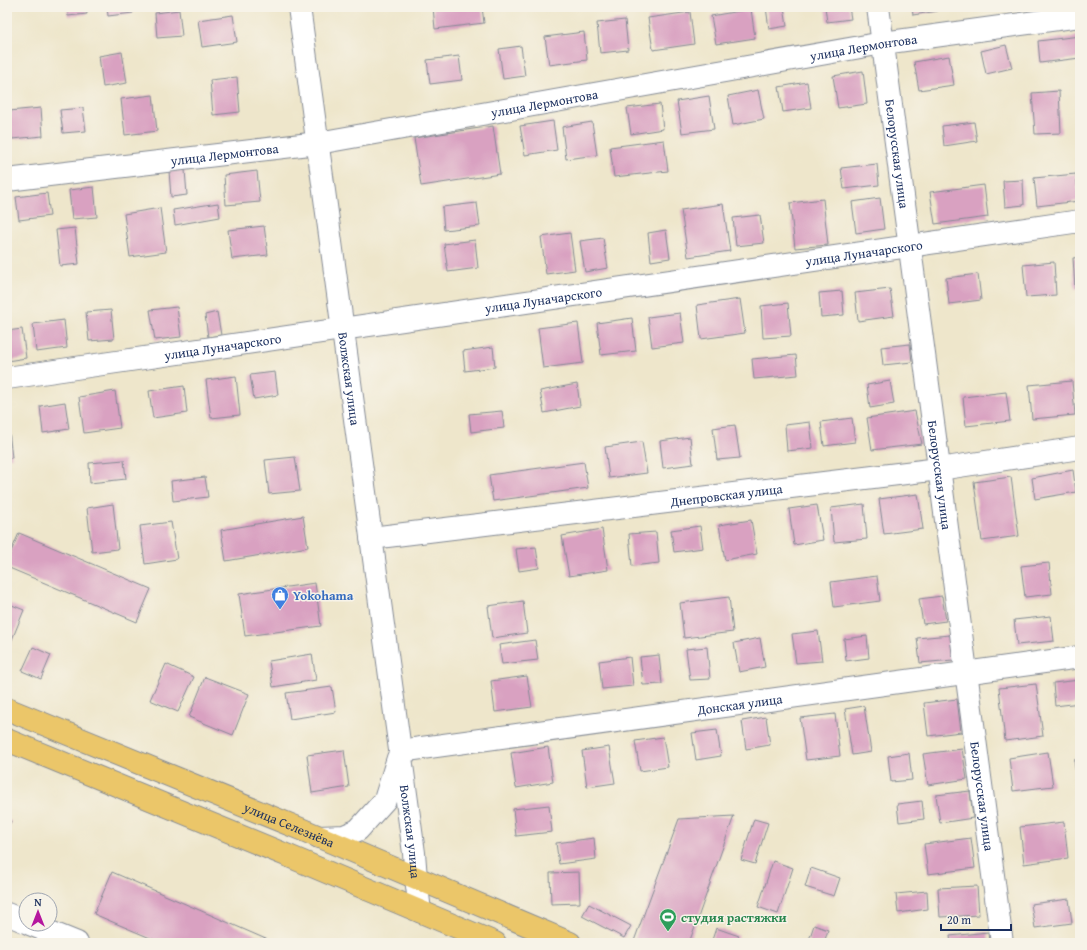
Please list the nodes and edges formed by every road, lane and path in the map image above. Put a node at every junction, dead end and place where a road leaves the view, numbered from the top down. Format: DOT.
graph roads {
  1 [pos="299,7"];
  2 [pos="878,7"];
  3 [pos="1080,16"];
  4 [pos="883,43"];
  5 [pos="318,143"];
  6 [pos="7,180"];
  7 [pos="1080,221"];
  8 [pos="910,246"];
  9 [pos="343,329"];
  10 [pos="7,378"];
  11 [pos="1080,448"];
  12 [pos="939,469"];
  13 [pos="371,538"];
  14 [pos="1080,657"];
  15 [pos="966,673"];
  16 [pos="7,709"];
  17 [pos="7,740"];
  18 [pos="400,751"];
  19 [pos="319,837"];
  20 [pos="416,878"];
  21 [pos="420,911"];
  22 [pos="7,914"];
  23 [pos="18,919"];
  24 [pos="50,932"];
  25 [pos="77,943"];
  26 [pos="495,943"];
  27 [pos="570,943"];
  28 [pos="1002,943"];
  1 -- 5 [label="street, Волжская улица"];
  2 -- 4 [label="street, Белорусская улица"];
  3 -- 4 [label="street, улица Лермонтова"];
  4 -- 5 [label="street, улица Лермонтова"];
  4 -- 8 [label="street, Белорусская улица"];
  5 -- 6 [label="street, улица Лермонтова"];
  5 -- 9 [label="street, Волжская улица"];
  7 -- 8 [label="street, улица Луначарского"];
  8 -- 9 [label="street, улица Луначарского"];
  8 -- 12 [label="street, Белорусская улица"];
  9 -- 10 [label="street, улица Луначарского"];
  9 -- 13 [label="street, Волжская улица"];
  11 -- 12 [label="street, Днепровская улица"];
  12 -- 13 [label="street, Днепровская улица"];
  12 -- 15 [label="street, Белорусская улица"];
  13 -- 18 [label="street, Волжская улица"];
  14 -- 15 [label="street, Донская улица"];
  15 -- 18 [label="street, Донская улица"];
  15 -- 28 [label="street, Белорусская улица"];
  16 -- 19 [label="main road, улица Селезнёва"];
  17 -- 21 [label="main road"];
  18 -- 19 [label="street, Волжская улица"];
  18 -- 20 [label="street, Волжская улица"];
  19 -- 20 [label="main road, улица Селезнёва"];
  20 -- 21 [label="street, Волжская улица"];
  20 -- 27 [label="main road, улица Селезнёва"];
  21 -- 26 [label="main road"];
  22 -- 23 [label="street"];
  24 -- 25 [label="street"];
}
